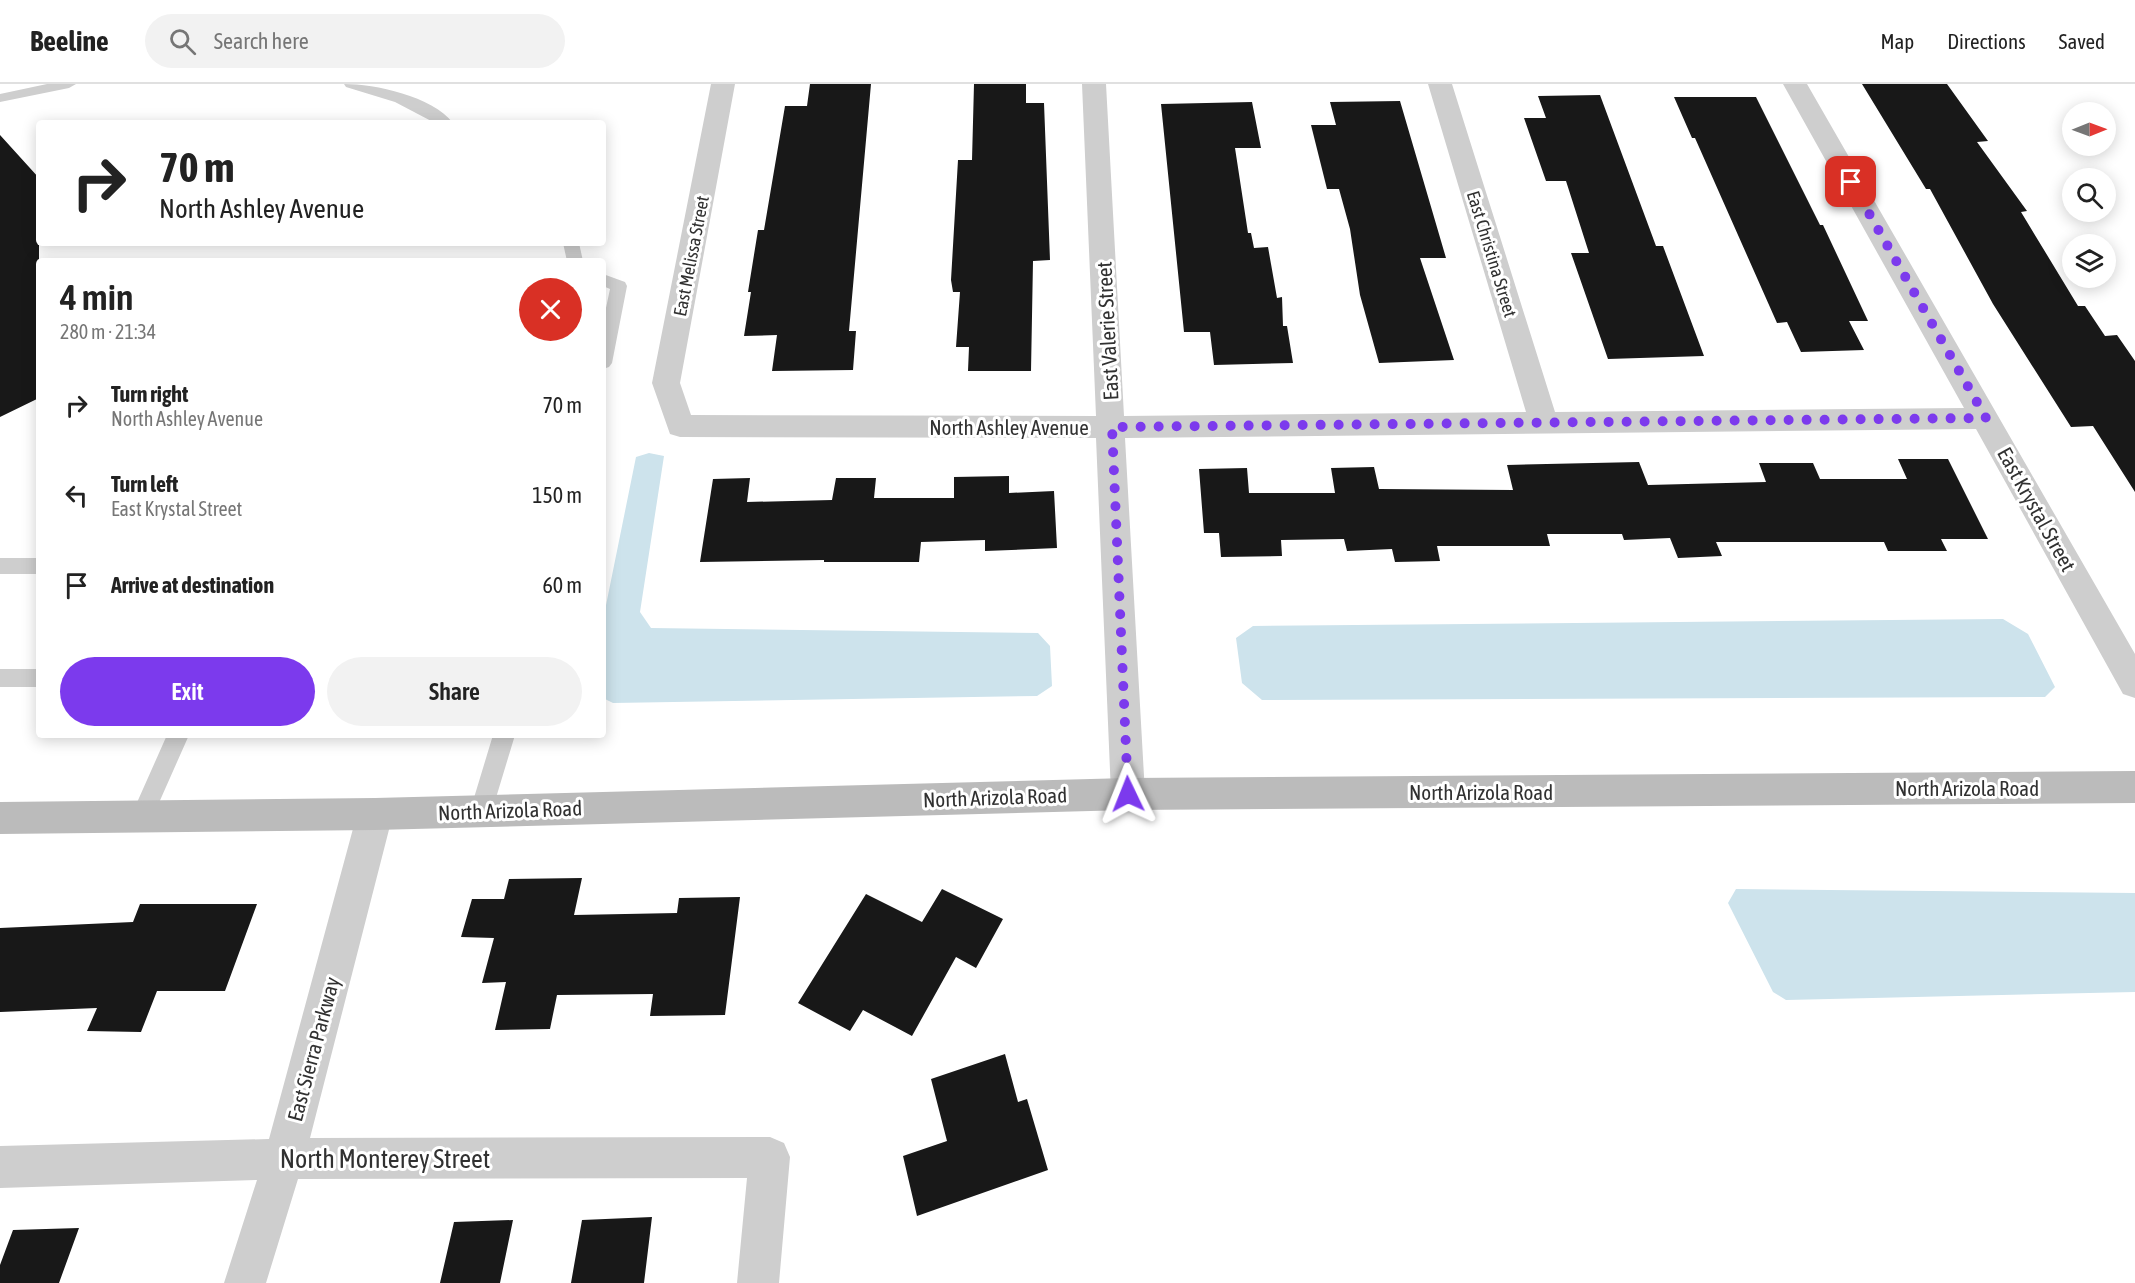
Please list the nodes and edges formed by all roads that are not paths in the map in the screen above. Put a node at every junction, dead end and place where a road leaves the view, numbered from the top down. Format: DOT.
graph roads {
  1 [pos="69,84"];
  2 [pos="351,84"];
  3 [pos="723,84"];
  4 [pos="1094,84"];
  5 [pos="1440,84"];
  6 [pos="1795,84"];
  7 [pos="0,98"];
  8 [pos="441,120"];
  9 [pos="606,280"];
  10 [pos="606,349"];
  11 [pos="1986,418"];
  12 [pos="1544,424"];
  13 [pos="680,426"];
  14 [pos="1112,427"];
  15 [pos="0,566"];
  16 [pos="36,566"];
  17 [pos="0,678"];
  18 [pos="36,678"];
  19 [pos="2135,684"];
  20 [pos="177,738"];
  21 [pos="503,738"];
  22 [pos="2135,787"];
  23 [pos="1128,794"];
  24 [pos="482,811"];
  25 [pos="375,814"];
  26 [pos="142,816"];
  27 [pos="0,818"];
  28 [pos="284,1159"];
  29 [pos="0,1167"];
  30 [pos="245,1283"];
  31 [pos="758,1283"];
  1 -- 7 [label="lane"];
  2 -- 8 [label="lane"];
  3 -- 13 [label="street, East Melissa Street"];
  4 -- 14 [label="street, East Valerie Street"];
  5 -- 12 [label="street, East Christina Street"];
  6 -- 11 [label="street, East Krystal Street"];
  9 -- 10 [label="lane"];
  11 -- 12 [label="street, North Ashley Avenue"];
  11 -- 19 [label="street, East Krystal Street"];
  12 -- 14 [label="street, North Ashley Avenue"];
  13 -- 14 [label="street, North Ashley Avenue"];
  14 -- 23 [label="street, East Valerie Street"];
  15 -- 16 [label="lane"];
  17 -- 18 [label="lane"];
  20 -- 26 [label="lane"];
  21 -- 24 [label="lane"];
  22 -- 23 [label="street, North Arizola Road"];
  23 -- 24 [label="street, North Arizola Road"];
  24 -- 25 [label="street, North Arizola Road"];
  25 -- 26 [label="street, North Arizola Road"];
  25 -- 28 [label="street, East Sierra Parkway"];
  26 -- 27 [label="street, North Arizola Road"];
  28 -- 29 [label="street, North Monterey Street"];
  28 -- 30 [label="street, East Sierra Parkway"];
  28 -- 31 [label="street, North Monterey Street"];
}
